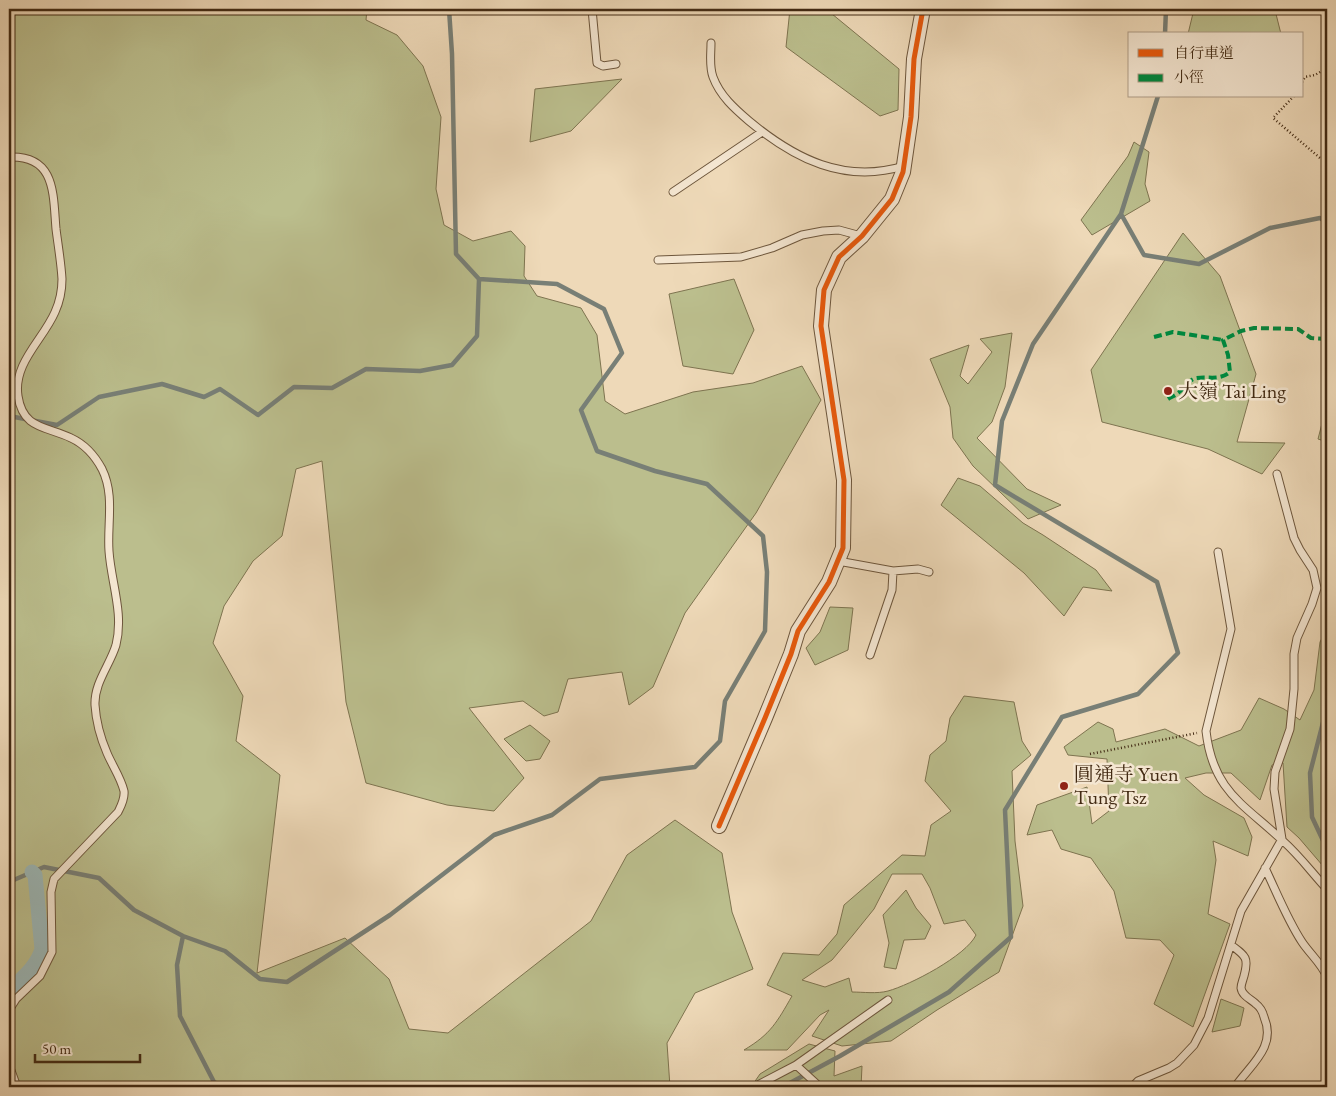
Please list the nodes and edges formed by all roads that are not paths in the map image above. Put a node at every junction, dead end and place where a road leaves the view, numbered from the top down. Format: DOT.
graph roads {
  1 [pos="592,9"];
  2 [pos="923,9"];
  3 [pos="711,43"];
  4 [pos="616,64"];
  5 [pos="762,132"];
  6 [pos="9,157"];
  7 [pos="904,166"];
  8 [pos="672,192"];
  9 [pos="862,236"];
  10 [pos="658,260"];
  11 [pos="1277,474"];
  12 [pos="1218,552"];
  13 [pos="838,561"];
  14 [pos="893,571"];
  15 [pos="929,572"];
  16 [pos="870,655"];
  17 [pos="719,826"];
  18 [pos="1282,839"];
  19 [pos="1266,868"];
  20 [pos="1327,889"];
  21 [pos="1231,945"];
  22 [pos="1327,977"];
  23 [pos="888,1000"];
  24 [pos="9,1010"];
  25 [pos="9,1065"];
  26 [pos="796,1065"];
  27 [pos="17,1087"];
  28 [pos="754,1087"];
  29 [pos="820,1087"];
  30 [pos="1132,1087"];
  31 [pos="1235,1087"];
  1 -- 4 [label="lane"];
  2 -- 7 [label="street"];
  3 -- 5 [label="lane"];
  5 -- 7 [label="lane"];
  5 -- 8 [label="lane"];
  6 -- 24 [label="lane"];
  7 -- 9 [label="street"];
  9 -- 10 [label="lane"];
  9 -- 13 [label="street"];
  11 -- 18 [label="lane"];
  12 -- 18 [label="lane"];
  13 -- 14 [label="lane"];
  13 -- 17 [label="street"];
  14 -- 15 [label="lane"];
  14 -- 16 [label="lane"];
  18 -- 19 [label="lane"];
  18 -- 20 [label="lane"];
  19 -- 21 [label="lane"];
  19 -- 22 [label="lane"];
  21 -- 30 [label="lane"];
  21 -- 31 [label="lane"];
  23 -- 26 [label="lane"];
  25 -- 27 [label="lane"];
  26 -- 28 [label="lane"];
  26 -- 29 [label="lane"];
}
